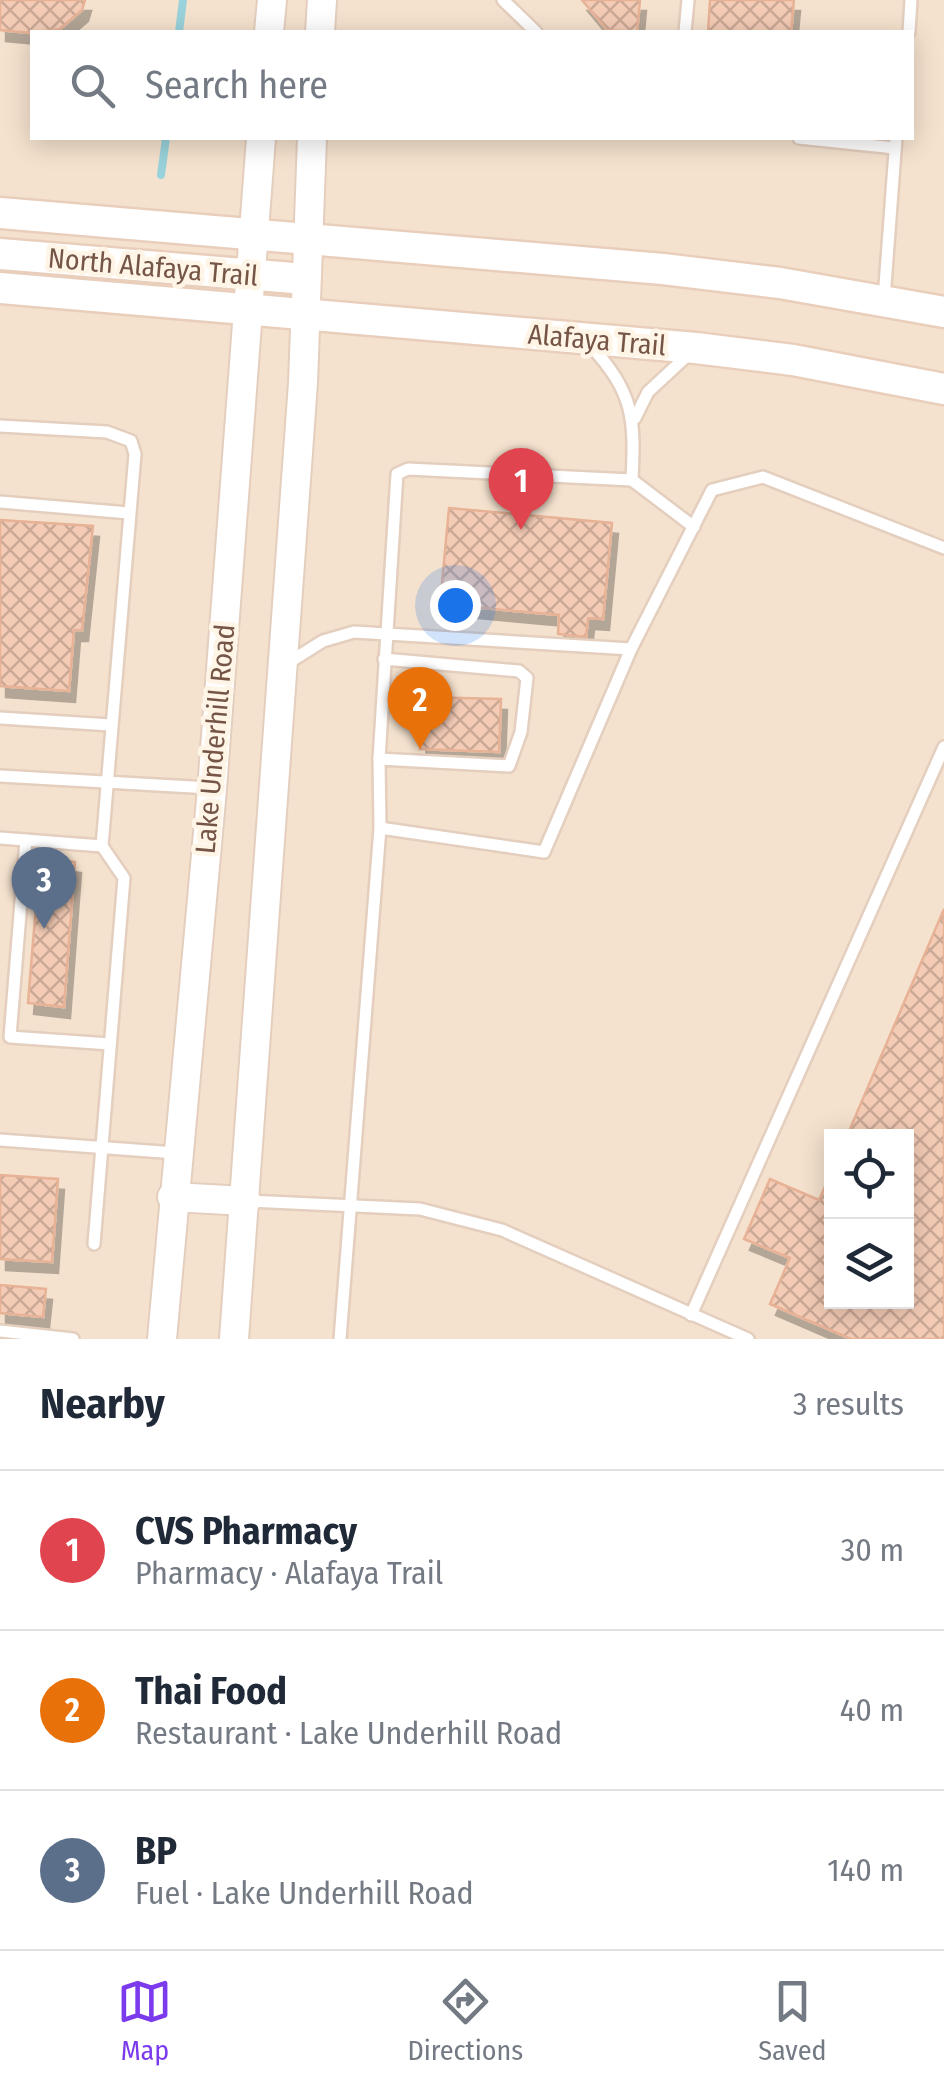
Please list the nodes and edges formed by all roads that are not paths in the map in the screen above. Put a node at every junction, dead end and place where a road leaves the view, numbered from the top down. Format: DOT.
graph roads {
  1 [pos="272,0"];
  2 [pos="322,0"];
  3 [pos="503,0"];
  4 [pos="688,0"];
  5 [pos="911,0"];
  6 [pos="269,30"];
  7 [pos="320,30"];
  8 [pos="534,30"];
  9 [pos="685,30"];
  10 [pos="909,30"];
  11 [pos="261,140"];
  12 [pos="312,140"];
  13 [pos="838,140"];
  14 [pos="896,143"];
  15 [pos="0,213"];
  16 [pos="252,235"];
  17 [pos="306,239"];
  18 [pos="0,254"];
  19 [pos="250,274"];
  20 [pos="306,279"];
  21 [pos="0,288"];
  22 [pos="884,298"];
  23 [pos="248,310"];
  24 [pos="944,312"];
  25 [pos="304,316"];
  26 [pos="584,338"];
  27 [pos="696,348"];
  28 [pos="944,388"];
  29 [pos="635,418"];
  30 [pos="0,426"];
  31 [pos="632,480"];
  32 [pos="0,502"];
  33 [pos="129,513"];
  34 [pos="694,527"];
  35 [pos="944,548"];
  36 [pos="386,634"];
  37 [pos="631,649"];
  38 [pos="384,659"];
  39 [pos="281,668"];
  40 [pos="0,718"];
  41 [pos="111,725"];
  42 [pos="944,748"];
  43 [pos="379,759"];
  44 [pos="0,776"];
  45 [pos="106,782"];
  46 [pos="212,788"];
  47 [pos="380,828"];
  48 [pos="0,838"];
  49 [pos="26,840"];
  50 [pos="102,846"];
  51 [pos="0,982"];
  52 [pos="14,984"];
  53 [pos="5,1037"];
  54 [pos="110,1044"];
  55 [pos="0,1140"];
  56 [pos="103,1147"];
  57 [pos="176,1153"];
  58 [pos="172,1197"];
  59 [pos="246,1201"];
  60 [pos="352,1204"];
  61 [pos="94,1244"];
  62 [pos="690,1315"];
  63 [pos="0,1331"];
  64 [pos="73,1339"];
  65 [pos="162,1339"];
  66 [pos="234,1339"];
  67 [pos="340,1339"];
  68 [pos="748,1339"];
  1 -- 6 [label="street"];
  2 -- 7 [label="street"];
  3 -- 8 [label="lane"];
  4 -- 9 [label="lane"];
  5 -- 10 [label="lane"];
  11 -- 16 [label="street, Lake Underhill Road"];
  12 -- 17 [label="street"];
  13 -- 14 [label="lane"];
  14 -- 22 [label="lane"];
  15 -- 16 [label="main road, North Alafaya Trail"];
  16 -- 17 [label="main road"];
  16 -- 19 [label="street, Lake Underhill Road"];
  17 -- 20 [label="street"];
  17 -- 22 [label="main road"];
  18 -- 19 [label="main road, North Alafaya Trail"];
  19 -- 20 [label="main road, North Alafaya Trail"];
  19 -- 23 [label="street, Lake Underhill Road"];
  20 -- 25 [label="street"];
  21 -- 23 [label="main road, North Alafaya Trail"];
  22 -- 24 [label="main road"];
  23 -- 25 [label="main road, Alafaya Trail"];
  23 -- 46 [label="street, Lake Underhill Road"];
  25 -- 26 [label="main road, Alafaya Trail"];
  25 -- 39 [label="street"];
  26 -- 27 [label="main road, Alafaya Trail"];
  26 -- 29 [label="lane"];
  27 -- 28 [label="main road, Alafaya Trail"];
  27 -- 29 [label="lane"];
  29 -- 31 [label="lane"];
  30 -- 33 [label="lane"];
  31 -- 34 [label="lane"];
  31 -- 36 [label="lane"];
  32 -- 33 [label="lane"];
  33 -- 41 [label="lane"];
  34 -- 35 [label="lane"];
  34 -- 37 [label="lane"];
  36 -- 37 [label="lane"];
  36 -- 38 [label="lane"];
  36 -- 39 [label="lane"];
  37 -- 47 [label="lane"];
  38 -- 43 [label="lane"];
  38 -- 43 [label="lane"];
  39 -- 59 [label="street"];
  40 -- 41 [label="lane"];
  41 -- 45 [label="lane"];
  42 -- 62 [label="lane"];
  43 -- 47 [label="lane"];
  44 -- 45 [label="lane"];
  45 -- 46 [label="lane"];
  45 -- 50 [label="lane"];
  46 -- 57 [label="street, Lake Underhill Road"];
  47 -- 60 [label="lane"];
  48 -- 49 [label="lane"];
  49 -- 50 [label="lane"];
  49 -- 52 [label="lane"];
  50 -- 54 [label="lane"];
  51 -- 52 [label="lane"];
  52 -- 53 [label="lane"];
  53 -- 54 [label="lane"];
  54 -- 56 [label="lane"];
  55 -- 56 [label="lane"];
  56 -- 57 [label="lane"];
  56 -- 61 [label="lane"];
  57 -- 58 [label="street, Lake Underhill Road"];
  58 -- 59 [label="street"];
  58 -- 65 [label="street, Lake Underhill Road"];
  59 -- 60 [label="lane"];
  59 -- 66 [label="street"];
  60 -- 62 [label="lane"];
  60 -- 67 [label="lane"];
  62 -- 68 [label="lane"];
  63 -- 64 [label="lane"];
}
